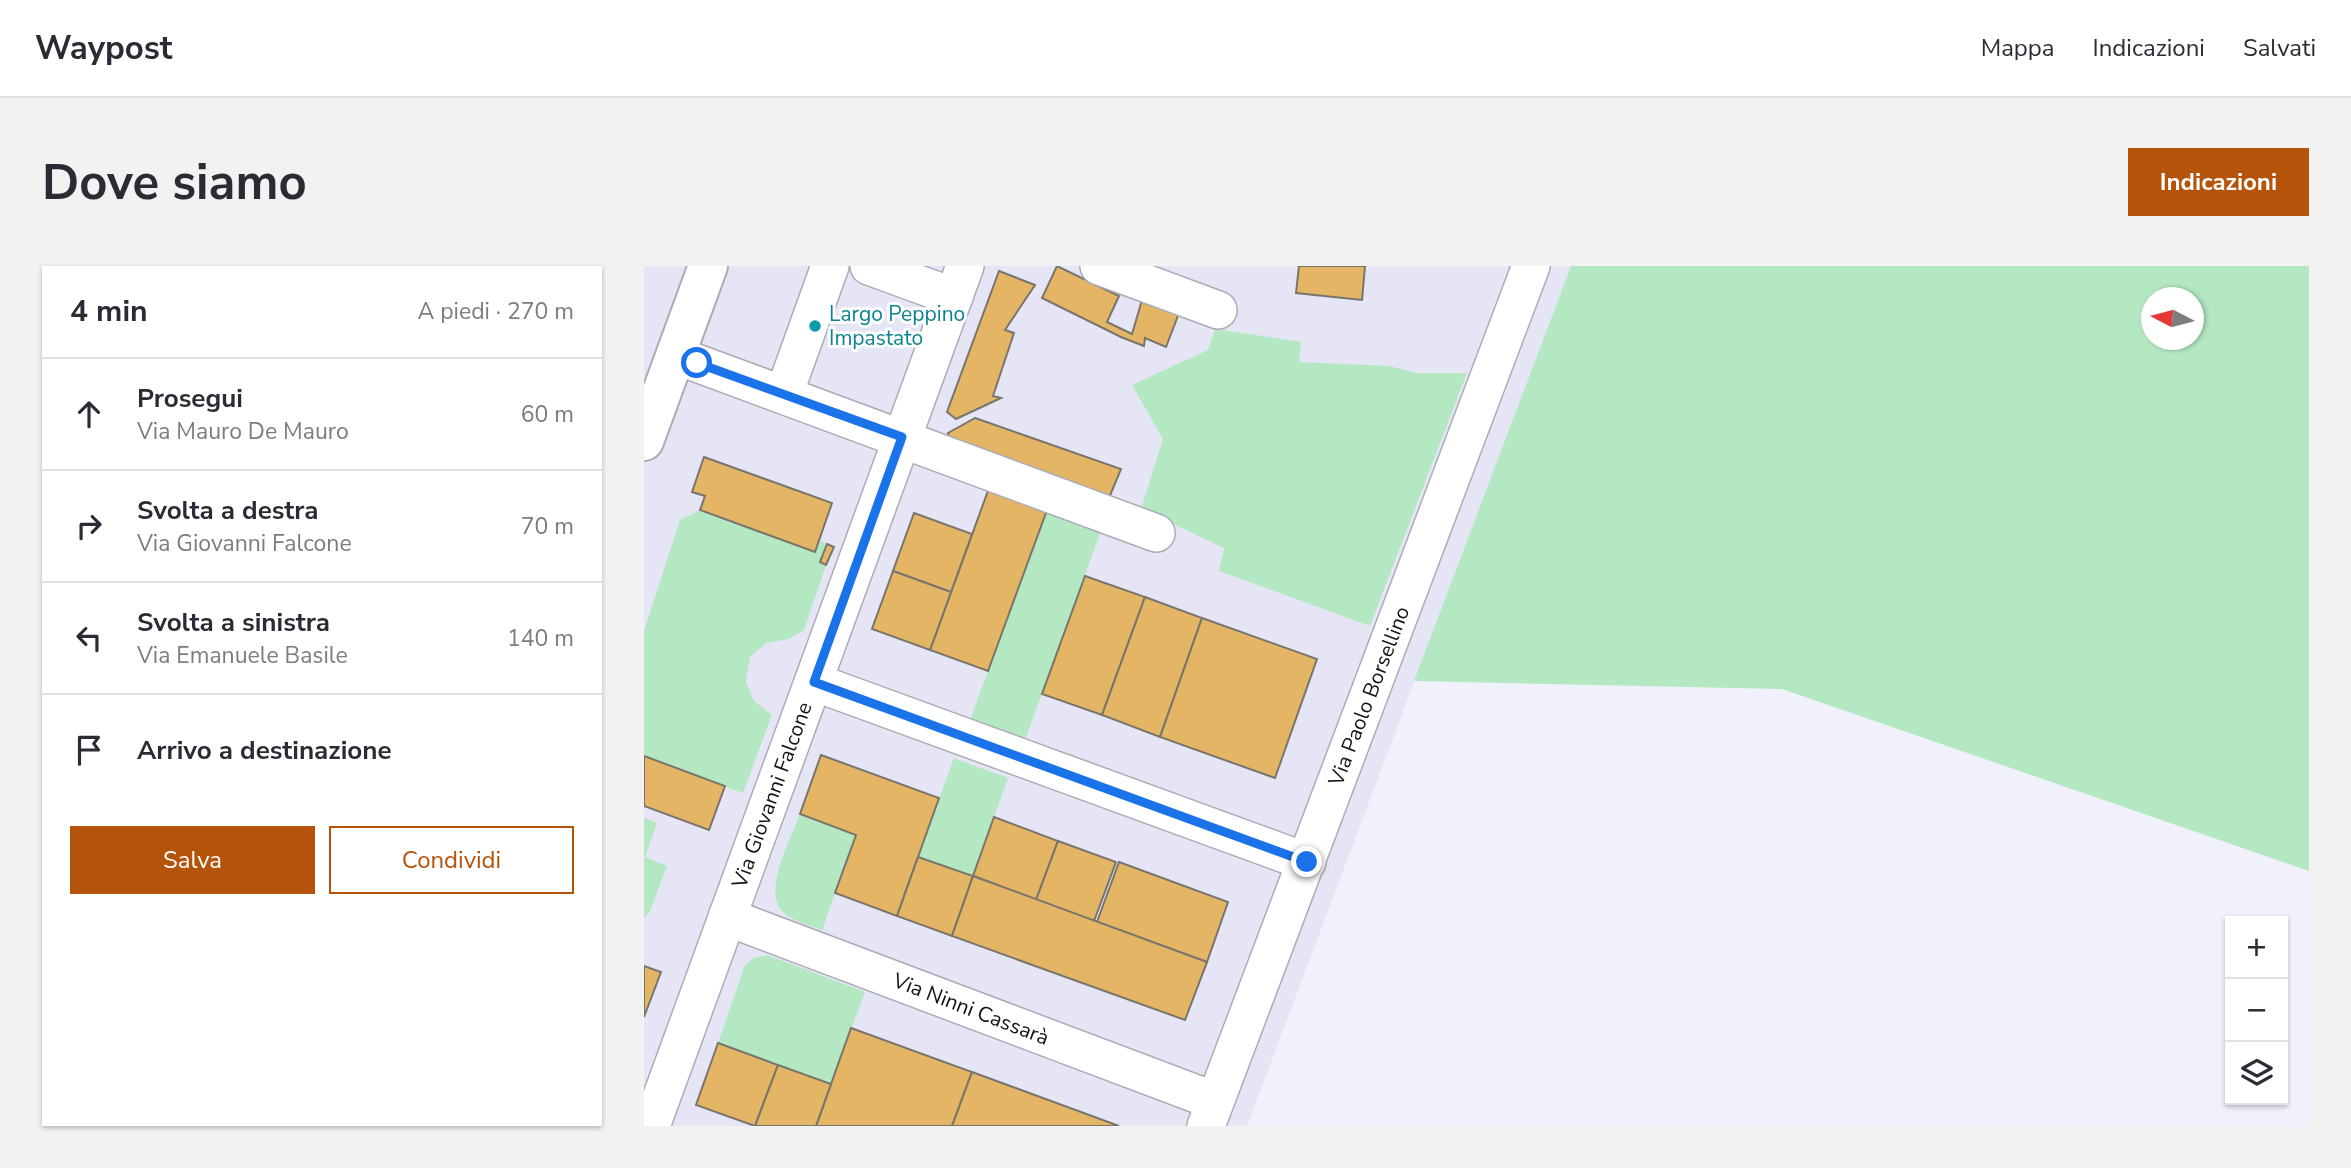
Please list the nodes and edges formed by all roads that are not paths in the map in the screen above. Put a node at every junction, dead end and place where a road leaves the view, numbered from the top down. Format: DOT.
graph roads {
  1 [pos="708,266"];
  2 [pos="830,266"];
  3 [pos="869,266"];
  4 [pos="1099,266"];
  5 [pos="1531,266"];
  6 [pos="959,281"];
  7 [pos="1218,310"];
  8 [pos="676,355"];
  9 [pos="783,394"];
  10 [pos="902,437"];
  11 [pos="644,441"];
  12 [pos="1156,533"];
  13 [pos="814,682"];
  14 [pos="1307,862"];
  15 [pos="727,918"];
  16 [pos="1210,1114"];
  17 [pos="651,1126"];
  1 -- 8 [label="main road"];
  2 -- 9 [label="street"];
  3 -- 6 [label="street"];
  4 -- 7 [label="street"];
  5 -- 14 [label="street, Via Paolo Borsellino"];
  6 -- 10 [label="street, Via Giovanni Falcone"];
  8 -- 9 [label="street"];
  8 -- 11 [label="main road"];
  9 -- 10 [label="street"];
  10 -- 12 [label="street"];
  10 -- 13 [label="street, Via Giovanni Falcone"];
  13 -- 14 [label="street"];
  13 -- 15 [label="street, Via Giovanni Falcone"];
  14 -- 16 [label="street, Via Paolo Borsellino"];
  15 -- 16 [label="street, Via Ninni Cassarà"];
  15 -- 17 [label="street, Via Giovanni Falcone"];
}
